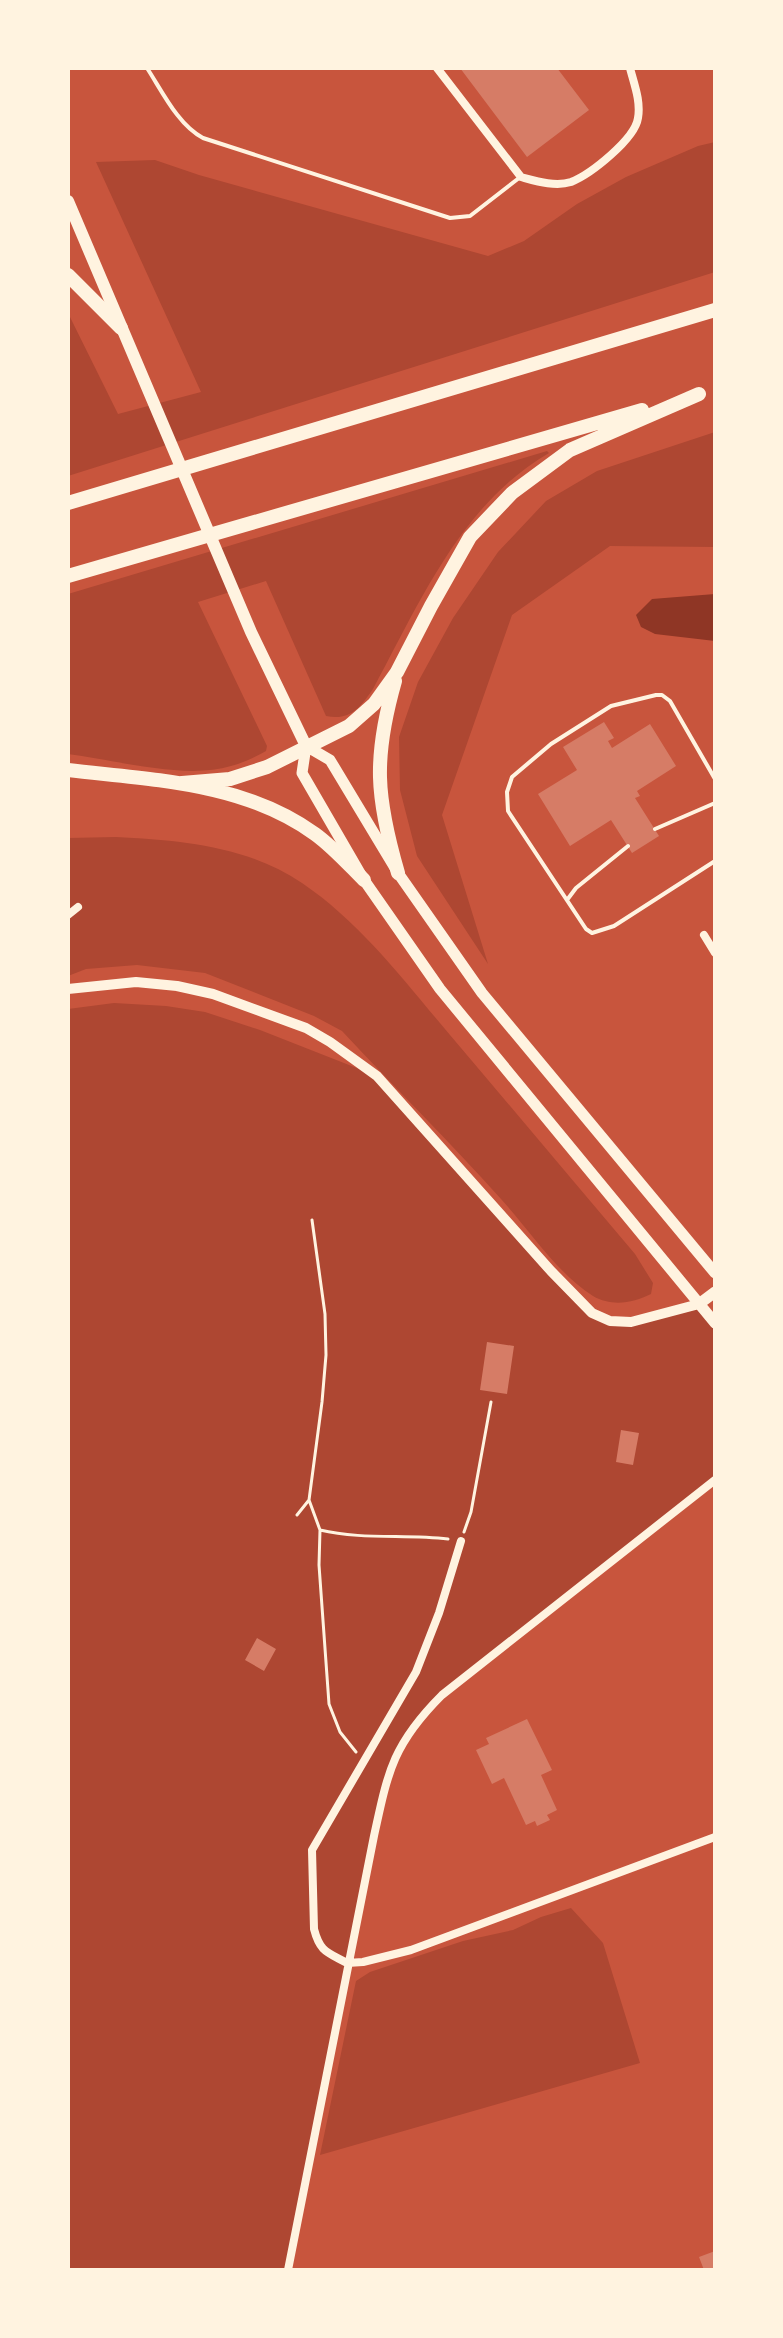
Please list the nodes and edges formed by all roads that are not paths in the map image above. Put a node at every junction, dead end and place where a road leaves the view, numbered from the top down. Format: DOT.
graph roads {
  1 [pos="147,68"];
  2 [pos="437,68"];
  3 [pos="630,68"];
  4 [pos="521,177"];
  5 [pos="68,201"];
  6 [pos="68,275"];
  7 [pos="715,310"];
  8 [pos="121,328"];
  9 [pos="715,389"];
  10 [pos="699,394"];
  11 [pos="68,503"];
  12 [pos="68,576"];
  13 [pos="397,672"];
  14 [pos="306,746"];
  15 [pos="68,770"];
  16 [pos="715,779"];
  17 [pos="182,783"];
  18 [pos="715,803"];
  19 [pos="655,829"];
  20 [pos="628,846"];
  21 [pos="715,861"];
  22 [pos="398,873"];
  23 [pos="364,880"];
  24 [pos="567,900"];
  25 [pos="78,907"];
  26 [pos="68,915"];
  27 [pos="704,935"];
  28 [pos="715,935"];
  29 [pos="715,953"];
  30 [pos="68,989"];
  31 [pos="715,1273"];
  32 [pos="715,1292"];
  33 [pos="699,1304"];
  34 [pos="715,1323"];
  35 [pos="715,1480"];
  36 [pos="461,1541"];
  37 [pos="715,1837"];
  38 [pos="347,1963"];
  39 [pos="288,2270"];
  1 -- 4 [label="lane"];
  2 -- 4 [label="street"];
  3 -- 4 [label="street"];
  5 -- 8 [label="main road"];
  6 -- 8 [label="highway"];
  7 -- 11 [label="highway"];
  8 -- 14 [label="main road"];
  9 -- 10 [label="highway"];
  10 -- 12 [label="highway"];
  10 -- 13 [label="highway"];
  13 -- 14 [label="highway"];
  13 -- 22 [label="highway"];
  14 -- 17 [label="highway"];
  14 -- 22 [label="main road"];
  14 -- 23 [label="main road"];
  15 -- 17 [label="highway"];
  16 -- 24 [label="lane"];
  17 -- 23 [label="highway"];
  18 -- 19 [label="lane"];
  20 -- 24 [label="lane"];
  21 -- 24 [label="lane"];
  22 -- 31 [label="main road"];
  23 -- 33 [label="main road"];
  25 -- 26 [label="street"];
  27 -- 28 [label="lane"];
  27 -- 29 [label="street"];
  30 -- 33 [label="street"];
  32 -- 33 [label="main road"];
  33 -- 34 [label="main road"];
  35 -- 38 [label="street"];
  36 -- 38 [label="street"];
  37 -- 38 [label="street"];
  38 -- 39 [label="street"];
}
